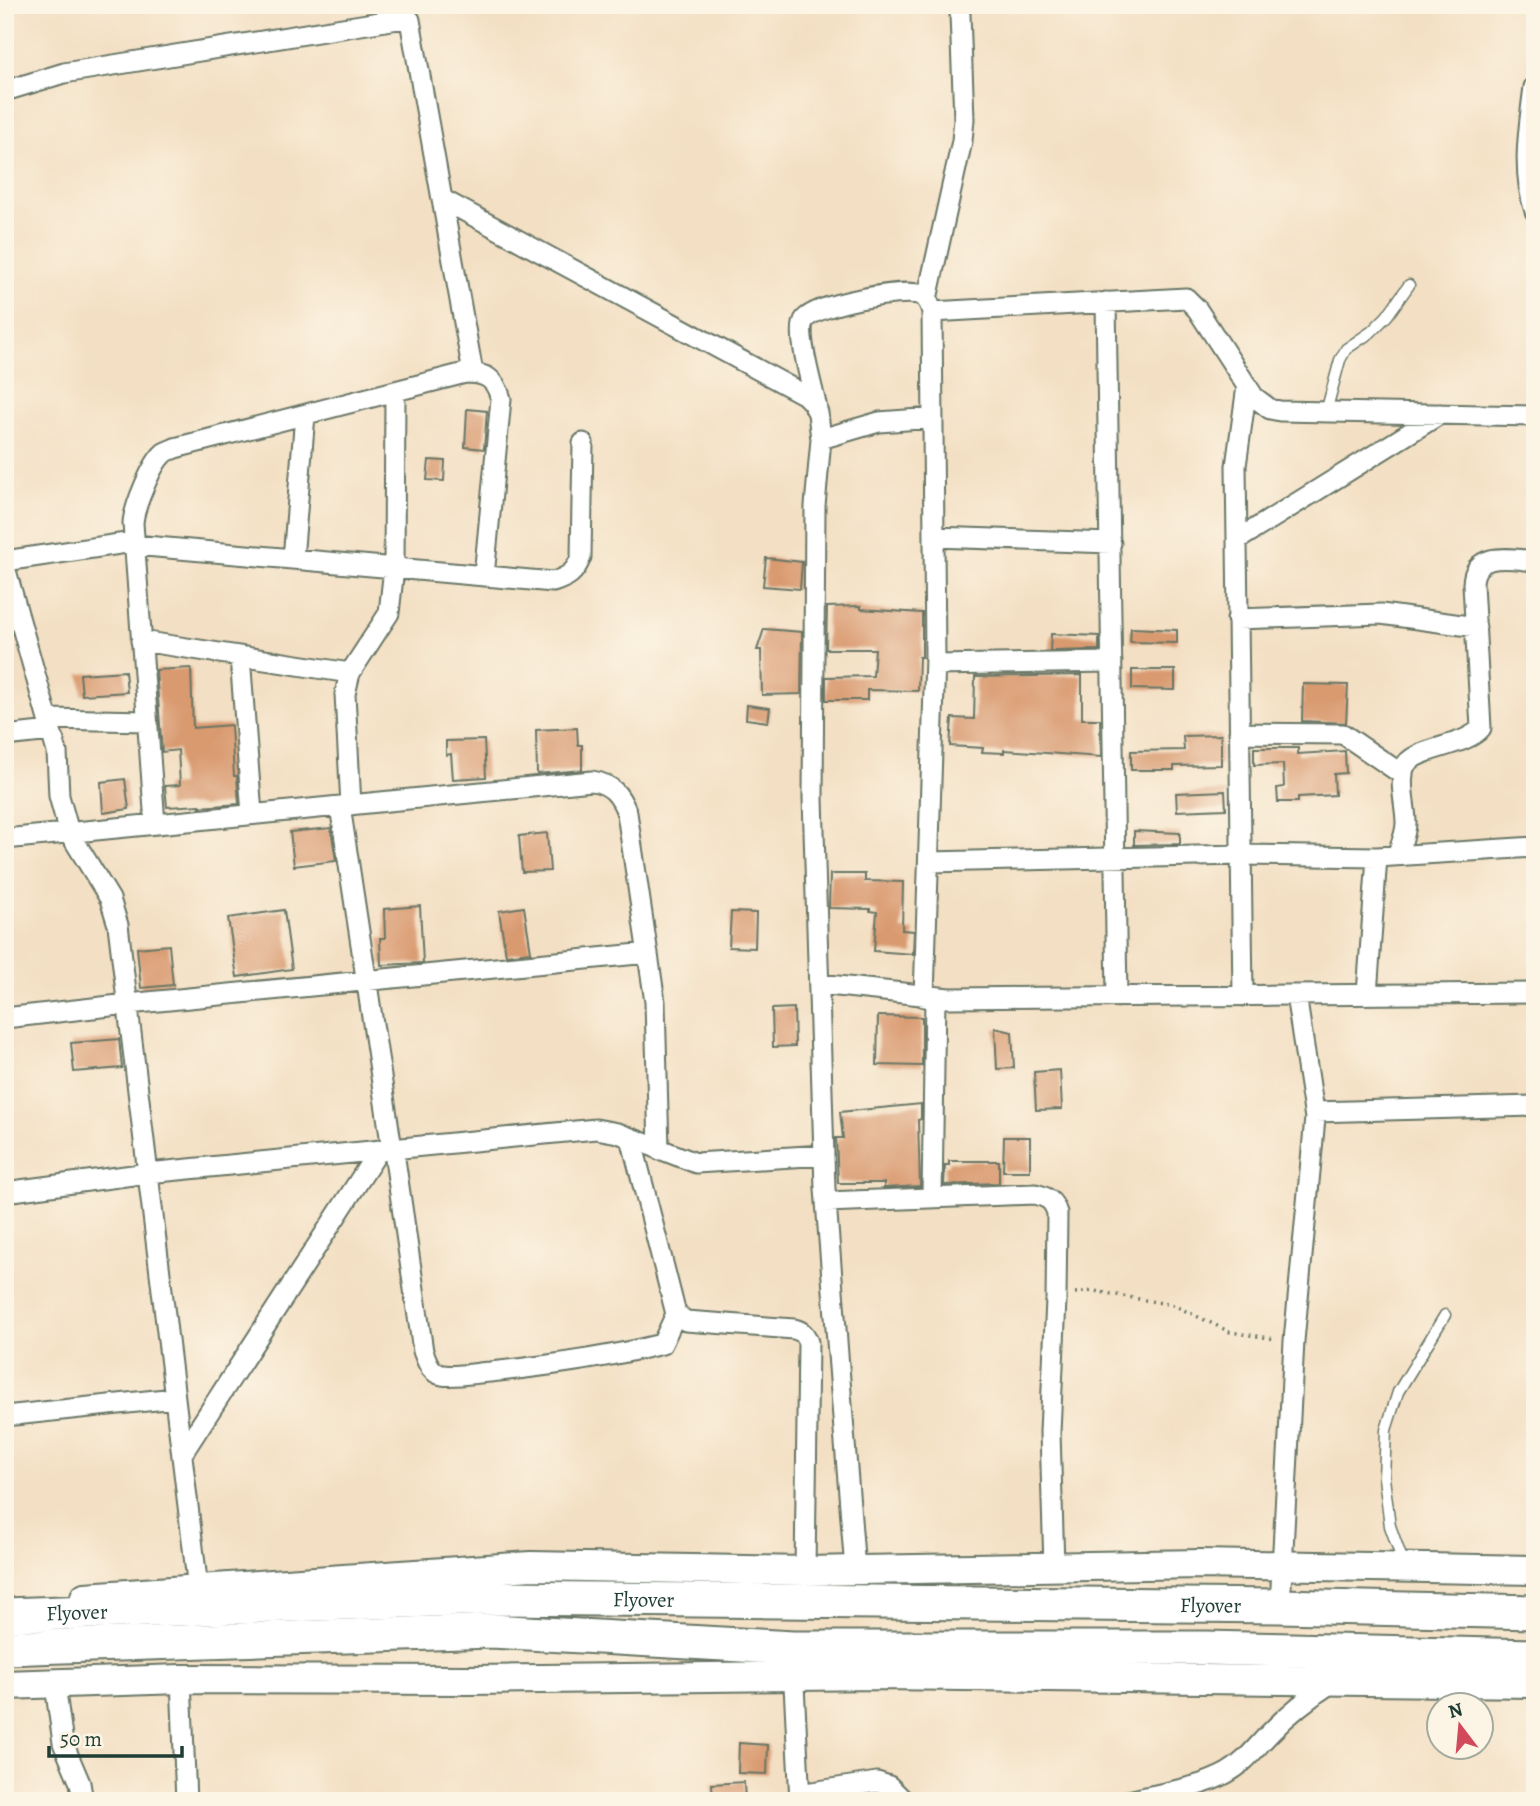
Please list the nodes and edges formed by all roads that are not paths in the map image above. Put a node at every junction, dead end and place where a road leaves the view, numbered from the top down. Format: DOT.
graph roads {
  1 [pos="409,13"];
  2 [pos="960,15"];
  3 [pos="1534,87"];
  4 [pos="5,91"];
  5 [pos="442,199"];
  6 [pos="1535,211"];
  7 [pos="1409,285"];
  8 [pos="1106,302"];
  9 [pos="929,306"];
  10 [pos="473,373"];
  11 [pos="1247,386"];
  12 [pos="395,391"];
  13 [pos="1326,412"];
  14 [pos="818,413"];
  15 [pos="1440,414"];
  16 [pos="305,415"];
  17 [pos="933,418"];
  18 [pos="1533,418"];
  19 [pos="821,439"];
  20 [pos="583,443"];
  21 [pos="934,537"];
  22 [pos="1237,540"];
  23 [pos="134,543"];
  24 [pos="1111,543"];
  25 [pos="293,559"];
  26 [pos="5,561"];
  27 [pos="1535,561"];
  28 [pos="5,567"];
  29 [pos="394,568"];
  30 [pos="484,576"];
  31 [pos="1237,618"];
  32 [pos="1476,627"];
  33 [pos="141,641"];
  34 [pos="240,656"];
  35 [pos="1112,662"];
  36 [pos="935,665"];
  37 [pos="350,673"];
  38 [pos="147,721"];
  39 [pos="50,725"];
  40 [pos="1238,733"];
  41 [pos="5,736"];
  42 [pos="1403,775"];
  43 [pos="346,805"];
  44 [pos="252,814"];
  45 [pos="155,824"];
  46 [pos="69,832"];
  47 [pos="5,839"];
  48 [pos="1535,847"];
  49 [pos="1397,855"];
  50 [pos="1241,856"];
  51 [pos="1377,858"];
  52 [pos="1115,859"];
  53 [pos="929,862"];
  54 [pos="648,953"];
  55 [pos="365,980"];
  56 [pos="818,984"];
  57 [pos="1535,993"];
  58 [pos="1296,995"];
  59 [pos="1367,995"];
  60 [pos="1243,996"];
  61 [pos="929,997"];
  62 [pos="1117,997"];
  63 [pos="128,1004"];
  64 [pos="5,1018"];
  65 [pos="1535,1106"];
  66 [pos="1314,1112"];
  67 [pos="631,1138"];
  68 [pos="385,1150"];
  69 [pos="659,1150"];
  70 [pos="824,1155"];
  71 [pos="148,1172"];
  72 [pos="5,1192"];
  73 [pos="932,1198"];
  74 [pos="826,1202"];
  75 [pos="676,1314"];
  76 [pos="1445,1315"];
  77 [pos="175,1398"];
  78 [pos="5,1416"];
  79 [pos="182,1454"];
  80 [pos="1282,1566"];
  81 [pos="1404,1566"];
  82 [pos="1054,1567"];
  83 [pos="855,1570"];
  84 [pos="1535,1570"];
  85 [pos="805,1571"];
  86 [pos="198,1589"];
  87 [pos="5,1599"];
  88 [pos="1280,1606"];
  89 [pos="1535,1612"];
  90 [pos="5,1615"];
  91 [pos="5,1648"];
  92 [pos="1535,1656"];
  93 [pos="793,1662"];
  94 [pos="181,1679"];
  95 [pos="1334,1681"];
  96 [pos="1535,1683"];
  97 [pos="5,1685"];
  98 [pos="55,1685"];
  99 [pos="800,1797"];
  100 [pos="83,1801"];
  101 [pos="186,1801"];
  102 [pos="904,1801"];
  103 [pos="1128,1801"];
  1 -- 4 [label="street"];
  1 -- 5 [label="street"];
  2 -- 9 [label="street"];
  3 -- 6 [label="street"];
  5 -- 10 [label="street"];
  5 -- 14 [label="street"];
  7 -- 13 [label="lane"];
  8 -- 9 [label="street"];
  8 -- 11 [label="street"];
  8 -- 24 [label="street"];
  9 -- 14 [label="street"];
  9 -- 17 [label="street"];
  10 -- 12 [label="street"];
  10 -- 30 [label="street"];
  11 -- 13 [label="street"];
  11 -- 22 [label="street"];
  12 -- 16 [label="street"];
  12 -- 29 [label="street"];
  13 -- 15 [label="street"];
  14 -- 19 [label="street"];
  15 -- 18 [label="street"];
  15 -- 22 [label="street"];
  16 -- 23 [label="street"];
  16 -- 25 [label="street"];
  17 -- 19 [label="street"];
  17 -- 21 [label="street"];
  19 -- 56 [label="street"];
  20 -- 30 [label="street"];
  21 -- 24 [label="street"];
  21 -- 36 [label="street"];
  22 -- 31 [label="street"];
  23 -- 25 [label="street"];
  23 -- 26 [label="street"];
  23 -- 33 [label="street"];
  24 -- 35 [label="street"];
  25 -- 29 [label="street"];
  27 -- 32 [label="street"];
  28 -- 39 [label="street"];
  29 -- 30 [label="street"];
  29 -- 37 [label="street"];
  31 -- 32 [label="street"];
  31 -- 40 [label="street"];
  32 -- 42 [label="street"];
  33 -- 34 [label="street"];
  33 -- 38 [label="street"];
  34 -- 37 [label="street"];
  34 -- 44 [label="street"];
  35 -- 36 [label="street"];
  35 -- 52 [label="street"];
  36 -- 53 [label="street"];
  37 -- 43 [label="street"];
  38 -- 39 [label="street"];
  38 -- 45 [label="street"];
  39 -- 41 [label="street"];
  39 -- 46 [label="street"];
  40 -- 42 [label="street"];
  40 -- 50 [label="street"];
  42 -- 49 [label="street"];
  43 -- 44 [label="street"];
  43 -- 54 [label="street"];
  43 -- 55 [label="street"];
  44 -- 45 [label="street"];
  45 -- 46 [label="street"];
  46 -- 47 [label="street"];
  46 -- 63 [label="street"];
  48 -- 49 [label="street"];
  49 -- 51 [label="street"];
  50 -- 51 [label="street"];
  50 -- 52 [label="street"];
  50 -- 60 [label="street"];
  51 -- 59 [label="street"];
  52 -- 53 [label="street"];
  52 -- 62 [label="street"];
  53 -- 61 [label="street"];
  54 -- 55 [label="street"];
  54 -- 69 [label="street"];
  55 -- 63 [label="street"];
  55 -- 68 [label="street"];
  56 -- 61 [label="street"];
  56 -- 70 [label="street"];
  57 -- 59 [label="street"];
  58 -- 59 [label="street"];
  58 -- 60 [label="street"];
  58 -- 66 [label="street"];
  60 -- 62 [label="street"];
  61 -- 62 [label="street"];
  61 -- 73 [label="street"];
  63 -- 64 [label="street"];
  63 -- 71 [label="street"];
  65 -- 66 [label="street"];
  66 -- 80 [label="street"];
  67 -- 68 [label="street"];
  67 -- 69 [label="street"];
  67 -- 75 [label="street"];
  68 -- 71 [label="street"];
  68 -- 75 [label="street"];
  68 -- 79 [label="street"];
  69 -- 70 [label="street"];
  70 -- 74 [label="street"];
  71 -- 72 [label="street"];
  71 -- 77 [label="street"];
  73 -- 74 [label="street"];
  73 -- 82 [label="street"];
  74 -- 83 [label="street"];
  75 -- 85 [label="street"];
  76 -- 81 [label="lane"];
  77 -- 78 [label="street"];
  77 -- 79 [label="street"];
  79 -- 86 [label="street"];
  80 -- 81 [label="main road"];
  80 -- 82 [label="main road"];
  80 -- 88 [label="street"];
  81 -- 84 [label="main road"];
  82 -- 83 [label="main road"];
  83 -- 85 [label="main road"];
  85 -- 86 [label="main road"];
  86 -- 87 [label="main road"];
  88 -- 89 [label="highway, Flyover"];
  88 -- 90 [label="highway, Flyover"];
  91 -- 93 [label="highway, Flyover"];
  92 -- 93 [label="highway, Flyover"];
  93 -- 94 [label="main road"];
  93 -- 95 [label="main road"];
  93 -- 99 [label="street"];
  94 -- 98 [label="main road"];
  94 -- 101 [label="street"];
  95 -- 96 [label="main road"];
  95 -- 103 [label="street"];
  97 -- 98 [label="main road"];
  98 -- 100 [label="street"];
  99 -- 102 [label="street"];
}
